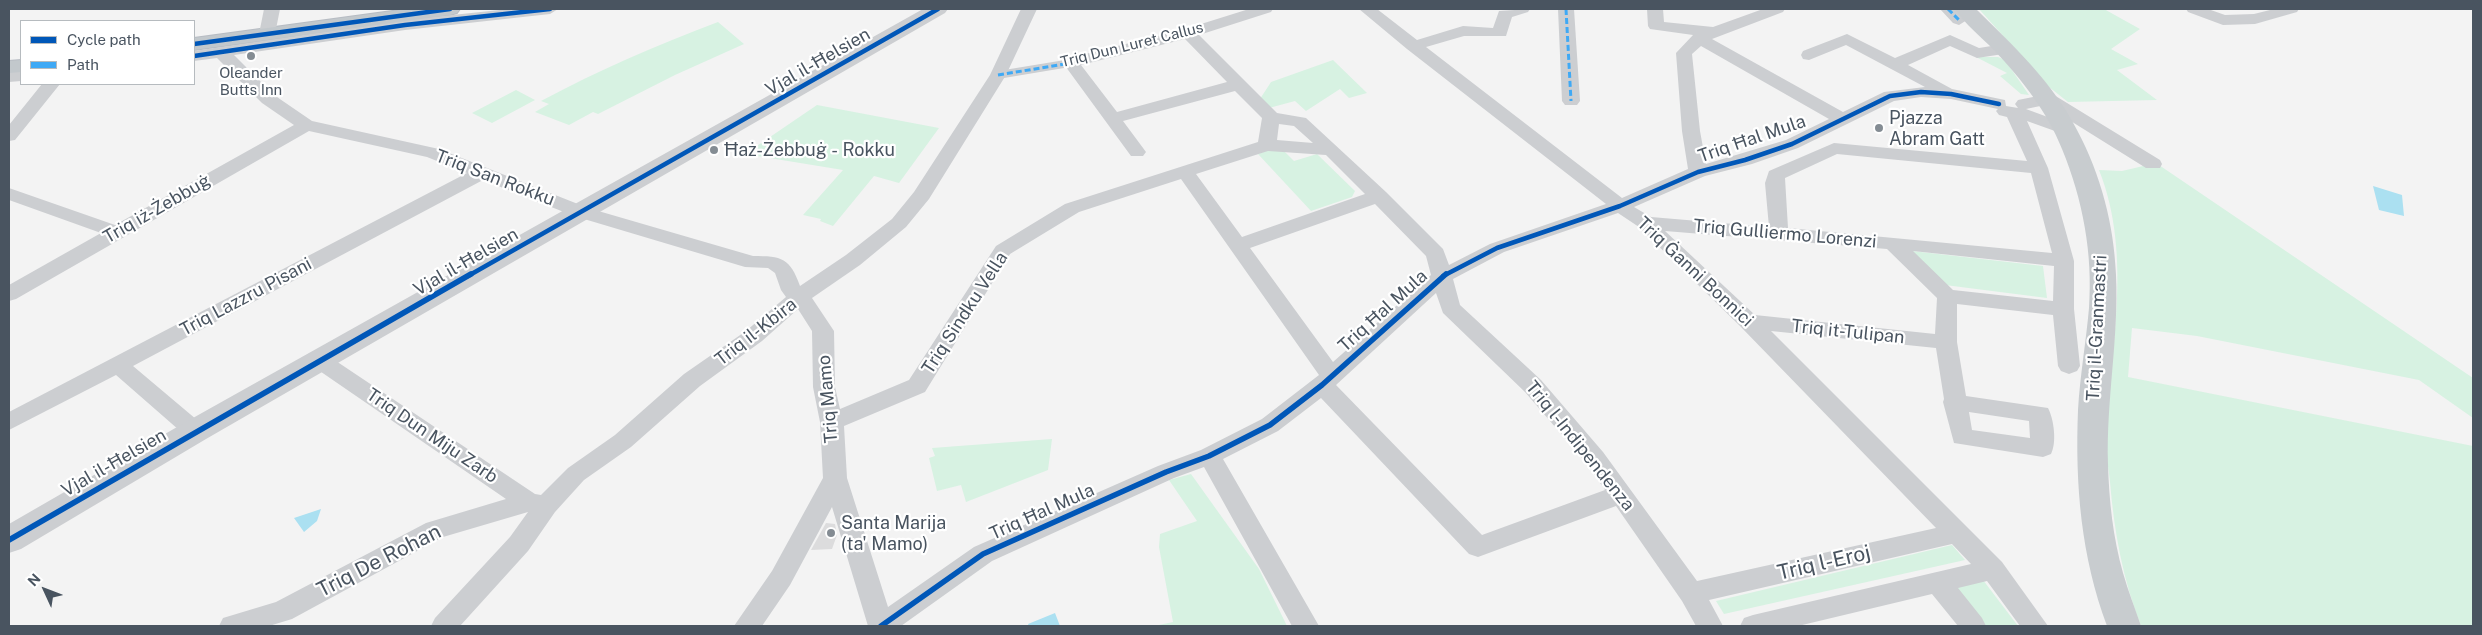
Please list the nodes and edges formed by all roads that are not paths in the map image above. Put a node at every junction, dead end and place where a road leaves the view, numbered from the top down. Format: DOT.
graph roads {
  1 [pos="272,9"];
  2 [pos="450,9"];
  3 [pos="550,9"];
  4 [pos="938,9"];
  5 [pos="1029,9"];
  6 [pos="1220,9"];
  7 [pos="1265,9"];
  8 [pos="1367,9"];
  9 [pos="1522,9"];
  10 [pos="1566,9"];
  11 [pos="1655,9"];
  12 [pos="1777,9"];
  13 [pos="2194,9"];
  14 [pos="2291,9"];
  15 [pos="1957,12"];
  16 [pos="1237,16"];
  17 [pos="1188,33"];
  18 [pos="268,34"];
  19 [pos="1707,35"];
  20 [pos="195,44"];
  21 [pos="1413,46"];
  22 [pos="2004,50"];
  23 [pos="222,53"];
  24 [pos="1809,55"];
  25 [pos="195,56"];
  26 [pos="1071,63"];
  27 [pos="1895,64"];
  28 [pos="998,75"];
  29 [pos="1237,84"];
  30 [pos="50,85"];
  31 [pos="1952,94"];
  32 [pos="2048,99"];
  33 [pos="1572,101"];
  34 [pos="2022,111"];
  35 [pos="1271,117"];
  36 [pos="1112,119"];
  37 [pos="1842,120"];
  38 [pos="306,125"];
  39 [pos="2066,130"];
  40 [pos="9,136"];
  41 [pos="1267,145"];
  42 [pos="1331,150"];
  43 [pos="1138,152"];
  44 [pos="2153,164"];
  45 [pos="2039,168"];
  46 [pos="484,172"];
  47 [pos="1185,172"];
  48 [pos="1698,172"];
  49 [pos="9,194"];
  50 [pos="1379,196"];
  51 [pos="1620,206"];
  52 [pos="581,212"];
  53 [pos="1646,223"];
  54 [pos="116,232"];
  55 [pos="1779,232"];
  56 [pos="1893,243"];
  57 [pos="1236,246"];
  58 [pos="2064,261"];
  59 [pos="1440,277"];
  60 [pos="9,294"];
  61 [pos="800,296"];
  62 [pos="1946,296"];
  63 [pos="2063,309"];
  64 [pos="1749,322"];
  65 [pos="1946,342"];
  66 [pos="320,360"];
  67 [pos="118,365"];
  68 [pos="2069,366"];
  69 [pos="1327,380"];
  70 [pos="1955,395"];
  71 [pos="9,422"];
  72 [pos="832,422"];
  73 [pos="194,431"];
  74 [pos="1209,456"];
  75 [pos="835,478"];
  76 [pos="1622,494"];
  77 [pos="538,503"];
  78 [pos="1957,533"];
  79 [pos="9,540"];
  80 [pos="1992,569"];
  81 [pos="1938,582"];
  82 [pos="1691,593"];
  83 [pos="232,626"];
  84 [pos="444,626"];
  85 [pos="747,626"];
  86 [pos="881,626"];
  87 [pos="1306,626"];
  88 [pos="1710,626"];
  89 [pos="1753,626"];
  90 [pos="1973,626"];
  91 [pos="2035,626"];
  92 [pos="2124,626"];
  1 -- 18 [label="street"];
  2 -- 18 [label="highway"];
  3 -- 23 [label="street"];
  4 -- 52 [label="street, Vjal il-Ħelsien"];
  5 -- 28 [label="street, Triq il-Kbira"];
  6 -- 16 [label="street"];
  7 -- 16 [label="street, Triq Dun Luret Callus"];
  8 -- 21 [label="street, Triq Ġanni Bonnici"];
  9 -- 21 [label="street"];
  10 -- 33 [label="street"];
  11 -- 19 [label="street"];
  12 -- 19 [label="street"];
  13 -- 14 [label="street"];
  15 -- 22 [label="main road, Triq il-Granmastri"];
  16 -- 17 [label="street, Triq Dun Luret Callus"];
  17 -- 26 [label="street, Triq Dun Luret Callus"];
  17 -- 29 [label="street"];
  18 -- 20 [label="highway"];
  19 -- 37 [label="street"];
  19 -- 48 [label="street"];
  21 -- 51 [label="street, Triq Ġanni Bonnici"];
  22 -- 27 [label="street"];
  22 -- 32 [label="main road, Triq il-Granmastri"];
  23 -- 25 [label="street"];
  23 -- 38 [label="street, Triq San Rokku"];
  24 -- 27 [label="street"];
  26 -- 28 [label="street, Triq Dun Luret Callus"];
  26 -- 36 [label="street"];
  27 -- 31 [label="street"];
  28 -- 61 [label="street, Triq il-Kbira"];
  29 -- 35 [label="street"];
  29 -- 36 [label="street"];
  30 -- 40 [label="street"];
  31 -- 34 [label="street, Triq Ħal Mula"];
  31 -- 37 [label="street, Triq Ħal Mula"];
  32 -- 34 [label="street"];
  32 -- 39 [label="main road, Triq il-Granmastri"];
  32 -- 44 [label="street"];
  34 -- 39 [label="street"];
  34 -- 45 [label="street"];
  35 -- 41 [label="street"];
  35 -- 42 [label="street, Triq l-Indipendenza"];
  36 -- 43 [label="street"];
  37 -- 48 [label="street, Triq Ħal Mula"];
  38 -- 46 [label="street, Triq San Rokku"];
  38 -- 54 [label="street, Triq iż-Żebbuġ"];
  39 -- 92 [label="main road, Triq il-Granmastri"];
  41 -- 42 [label="street"];
  41 -- 47 [label="street, Triq Sindku Vella"];
  42 -- 50 [label="street, Triq l-Indipendenza"];
  45 -- 55 [label="street"];
  45 -- 58 [label="street"];
  46 -- 52 [label="street, Triq San Rokku"];
  46 -- 67 [label="street, Triq Lazzru Pisani"];
  47 -- 57 [label="street"];
  47 -- 72 [label="street, Triq Sindku Vella"];
  48 -- 51 [label="street, Triq Ħal Mula"];
  49 -- 54 [label="street"];
  50 -- 57 [label="street"];
  50 -- 59 [label="street, Triq l-Indipendenza"];
  51 -- 53 [label="street, Triq Ġanni Bonnici"];
  51 -- 59 [label="street, Triq Ħal Mula"];
  52 -- 61 [label="street, Triq San Rokku"];
  52 -- 66 [label="street, Vjal il-Ħelsien"];
  53 -- 55 [label="street, Triq Gulliermo Lorenzi"];
  53 -- 64 [label="street, Triq Ġanni Bonnici"];
  54 -- 60 [label="street, Triq iż-Żebbuġ"];
  55 -- 56 [label="street, Triq Gulliermo Lorenzi"];
  56 -- 58 [label="street, Triq Gulliermo Lorenzi"];
  56 -- 62 [label="street, Triq Gulliermo Lorenzi"];
  57 -- 69 [label="street"];
  58 -- 63 [label="street"];
  59 -- 69 [label="street, Triq Ħal Mula"];
  59 -- 76 [label="street, Triq l-Indipendenza"];
  61 -- 72 [label="street, Triq Mamo"];
  61 -- 77 [label="street, Triq il-Kbira"];
  62 -- 63 [label="street"];
  62 -- 65 [label="street"];
  63 -- 68 [label="street"];
  64 -- 65 [label="street, Triq it-Tulipan"];
  64 -- 78 [label="street, Triq Ġanni Bonnici"];
  65 -- 70 [label="street"];
  66 -- 73 [label="street, Vjal il-Ħelsien"];
  66 -- 77 [label="street, Triq Dun Miju Zarb"];
  67 -- 71 [label="street, Triq Lazzru Pisani"];
  67 -- 73 [label="street"];
  69 -- 74 [label="street, Triq Ħal Mula"];
  69 -- 76 [label="street"];
  72 -- 75 [label="street, Triq Mamo"];
  73 -- 79 [label="street, Vjal il-Ħelsien"];
  74 -- 86 [label="street, Triq Ħal Mula"];
  74 -- 87 [label="street"];
  75 -- 85 [label="street"];
  75 -- 86 [label="street, Triq Mamo"];
  76 -- 82 [label="street, Triq l-Indipendenza"];
  77 -- 83 [label="street, Triq De Rohan"];
  77 -- 84 [label="street, Triq il-Kbira"];
  78 -- 80 [label="street, Triq Ġanni Bonnici"];
  78 -- 82 [label="street, Triq l-Eroj"];
  80 -- 81 [label="street"];
  80 -- 91 [label="street, Triq Ġanni Bonnici"];
  81 -- 89 [label="street"];
  81 -- 90 [label="street"];
  82 -- 88 [label="street, Triq l-Indipendenza"];
}
